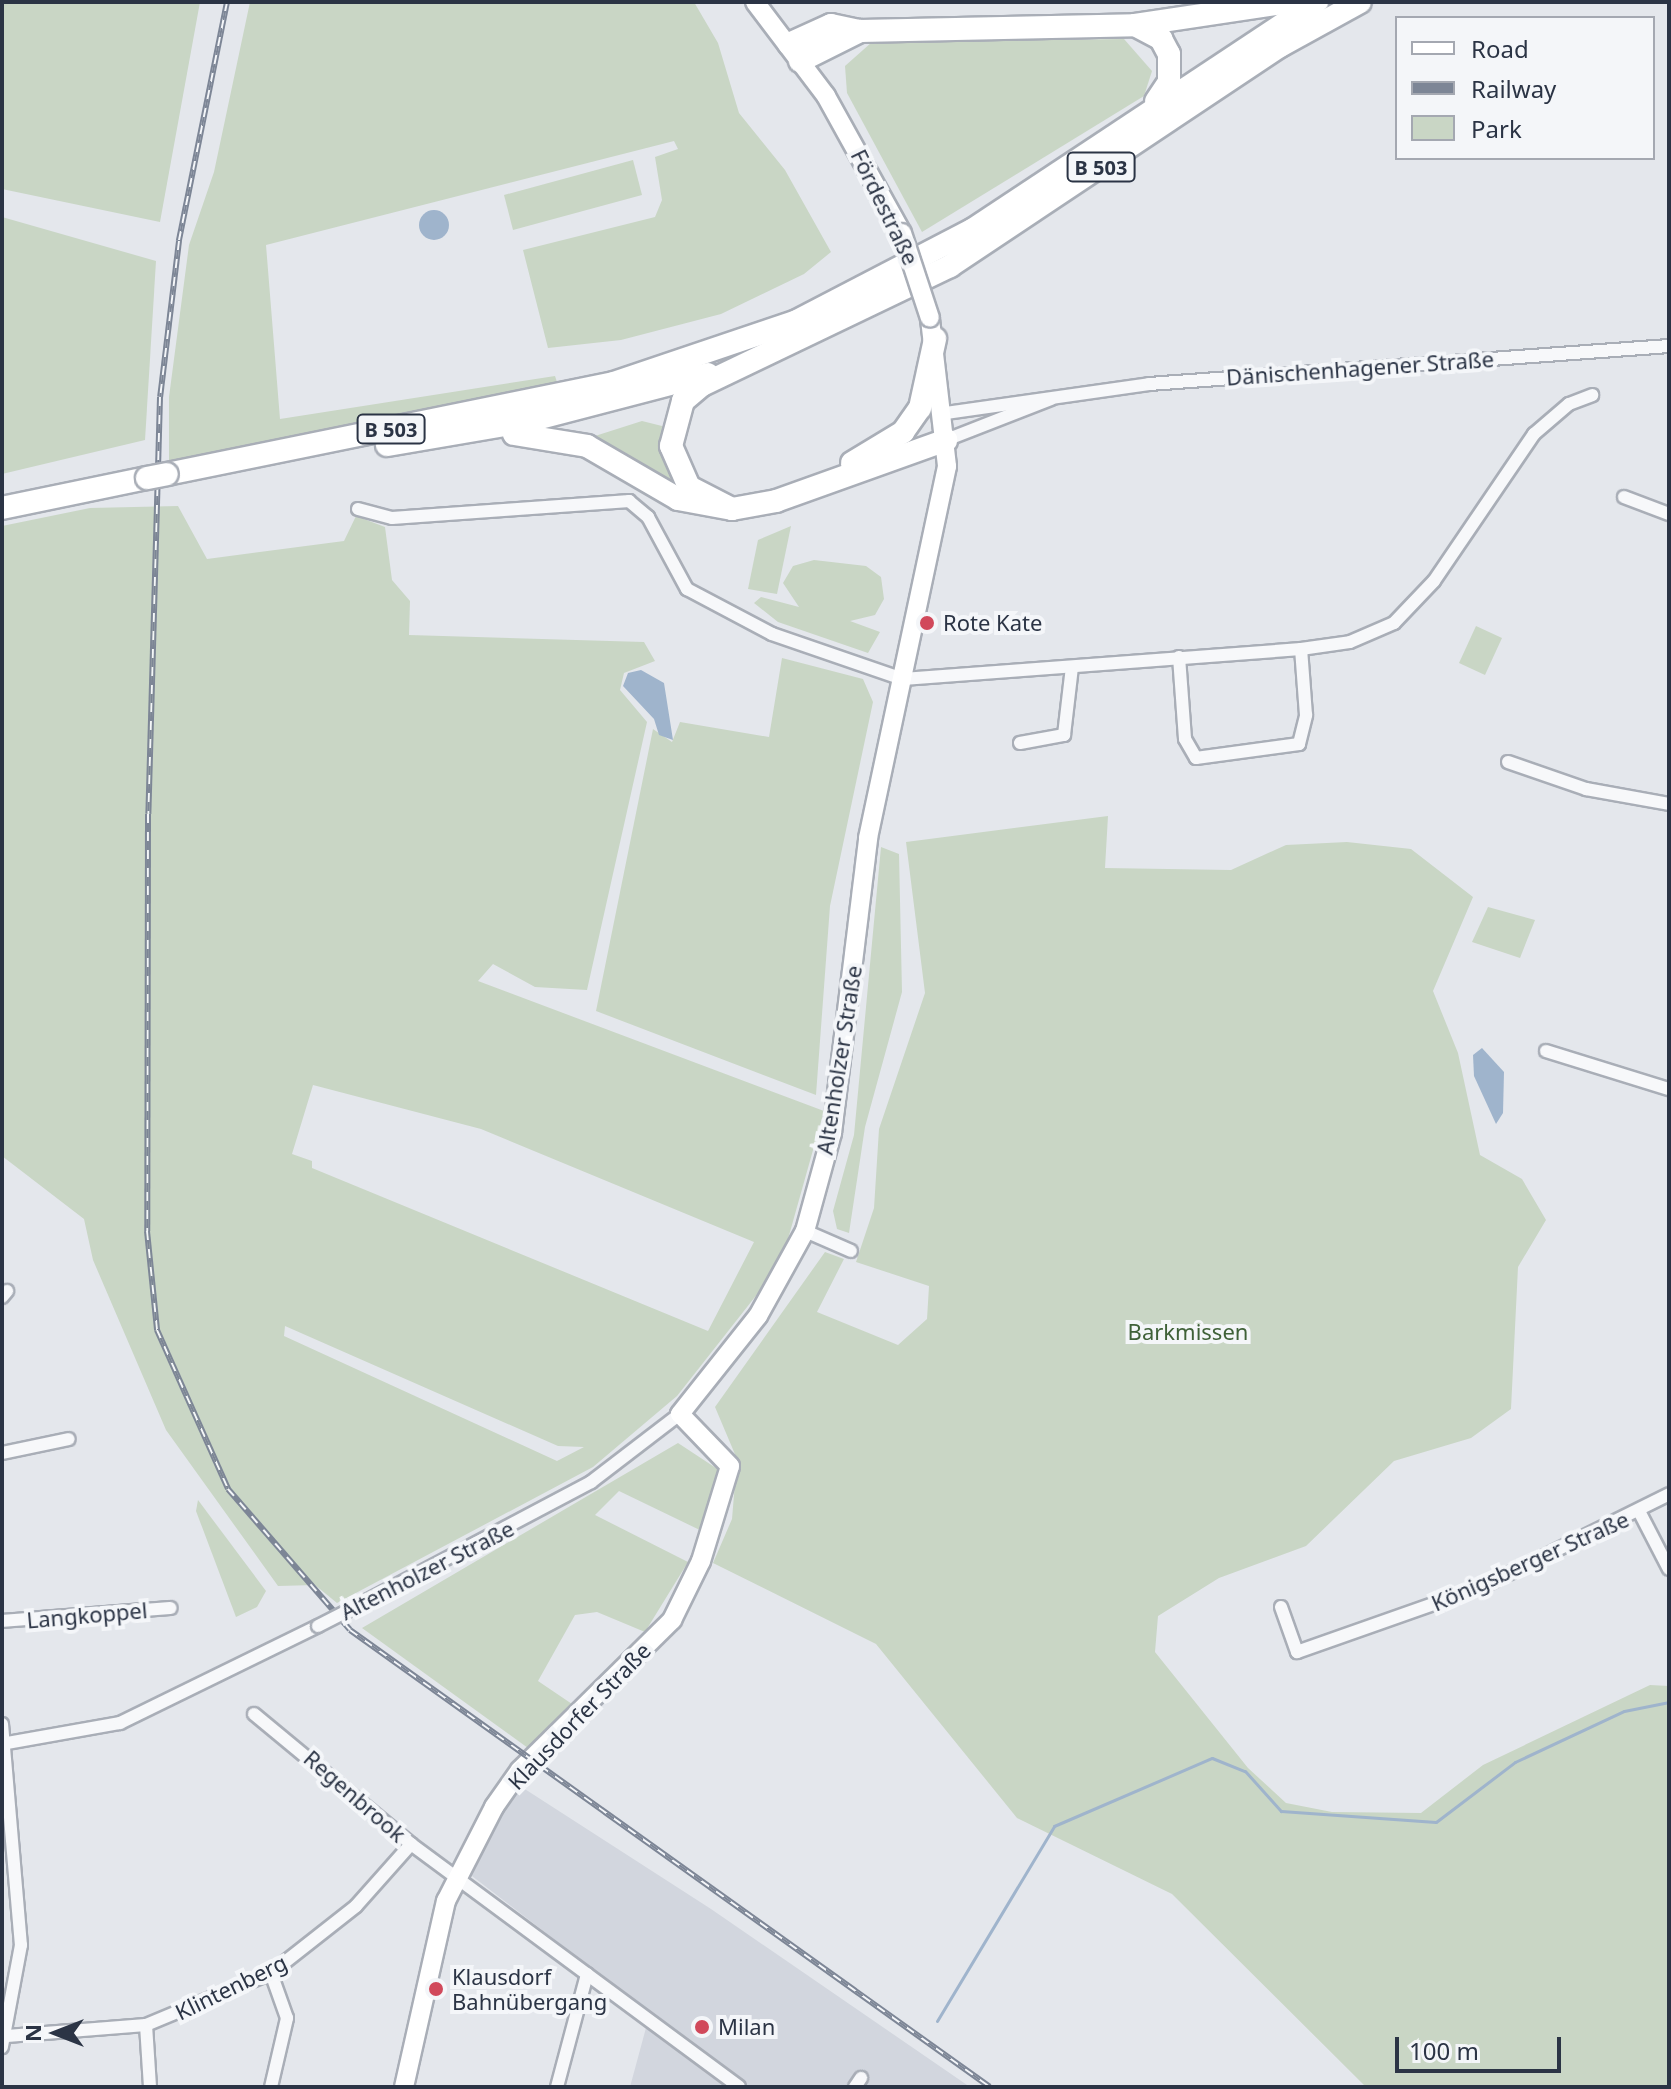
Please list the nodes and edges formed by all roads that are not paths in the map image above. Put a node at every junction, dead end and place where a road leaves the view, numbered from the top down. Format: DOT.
graph roads {
  1 [pos="755,2"];
  2 [pos="1288,2"];
  3 [pos="1317,2"];
  4 [pos="1360,2"];
  5 [pos="1135,25"];
  6 [pos="795,53"];
  7 [pos="1149,108"];
  8 [pos="837,324"];
  9 [pos="932,328"];
  10 [pos="1669,346"];
  11 [pos="1592,395"];
  12 [pos="1052,398"];
  13 [pos="946,413"];
  14 [pos="903,432"];
  15 [pos="461,433"];
  16 [pos="946,440"];
  17 [pos="157,476"];
  18 [pos="810,489"];
  19 [pos="1624,497"];
  20 [pos="2,508"];
  21 [pos="358,509"];
  22 [pos="732,509"];
  23 [pos="1669,514"];
  24 [pos="1301,649"];
  25 [pos="1179,657"];
  26 [pos="1072,667"];
  27 [pos="903,679"];
  28 [pos="1020,743"];
  29 [pos="1508,762"];
  30 [pos="1669,804"];
  31 [pos="1546,1051"];
  32 [pos="1669,1089"];
  33 [pos="805,1231"];
  34 [pos="851,1251"];
  35 [pos="680,1414"];
  36 [pos="69,1439"];
  37 [pos="2,1453"];
  38 [pos="1669,1494"];
  39 [pos="1639,1511"];
  40 [pos="1669,1569"];
  41 [pos="1281,1607"];
  42 [pos="171,1608"];
  43 [pos="2,1621"];
  44 [pos="254,1714"];
  45 [pos="2,1724"];
  46 [pos="3,1744"];
  47 [pos="5,1799"];
  48 [pos="411,1844"];
  49 [pos="458,1875"];
  50 [pos="271,1973"];
  51 [pos="587,1974"];
  52 [pos="146,2025"];
  53 [pos="5,2041"];
  54 [pos="150,2087"];
  55 [pos="271,2087"];
  56 [pos="404,2087"];
  57 [pos="557,2087"];
  58 [pos="739,2087"];
  1 -- 6 [label="street, Fördestraße"];
  2 -- 5 [label="highway"];
  3 -- 7 [label="highway, B 503"];
  4 -- 8 [label="highway, B 503"];
  5 -- 6 [label="highway"];
  5 -- 7 [label="highway"];
  6 -- 9 [label="street, Fördestraße, bridge"];
  7 -- 17 [label="highway, B 503"];
  8 -- 15 [label="highway, B 503"];
  8 -- 22 [label="highway"];
  9 -- 13 [label="street, Fördestraße"];
  9 -- 14 [label="highway"];
  10 -- 12 [label="street, Dänischenhagener Straße"];
  11 -- 24 [label="street"];
  12 -- 13 [label="street, Dänischenhagener Straße"];
  12 -- 16 [label="street, Dänischenhagener Straße"];
  13 -- 16 [label="street, Fördestraße"];
  14 -- 16 [label="highway"];
  14 -- 18 [label="highway"];
  15 -- 17 [label="highway, B 503"];
  15 -- 22 [label="highway"];
  16 -- 18 [label="highway"];
  16 -- 27 [label="street, Altenholzer Straße"];
  17 -- 20 [label="highway, B 503"];
  18 -- 22 [label="highway"];
  19 -- 23 [label="street"];
  21 -- 27 [label="street"];
  24 -- 25 [label="street"];
  24 -- 25 [label="street"];
  25 -- 26 [label="street"];
  26 -- 27 [label="street"];
  26 -- 28 [label="street"];
  27 -- 33 [label="street, Altenholzer Straße"];
  29 -- 30 [label="street"];
  31 -- 32 [label="street"];
  33 -- 34 [label="street"];
  33 -- 35 [label="street, Altenholzer Straße"];
  35 -- 46 [label="street, Altenholzer Straße, bridge"];
  35 -- 49 [label="street, Klausdorfer Straße"];
  36 -- 37 [label="street"];
  38 -- 39 [label="street, Königsberger Straße"];
  39 -- 40 [label="street"];
  39 -- 41 [label="street, Königsberger Straße"];
  42 -- 43 [label="street, Langkoppel"];
  44 -- 48 [label="street, Regenbrook"];
  45 -- 46 [label="street"];
  46 -- 47 [label="street"];
  47 -- 53 [label="street"];
  48 -- 49 [label="street, Regenbrook"];
  48 -- 50 [label="street, Klintenberg"];
  49 -- 51 [label="street, Regenbrook"];
  49 -- 56 [label="street, Klausdorfer Straße"];
  50 -- 52 [label="street, Klintenberg"];
  50 -- 55 [label="street"];
  51 -- 57 [label="street"];
  51 -- 58 [label="street, Regenbrook"];
  52 -- 53 [label="street, Klintenberg"];
  52 -- 54 [label="street"];
}
